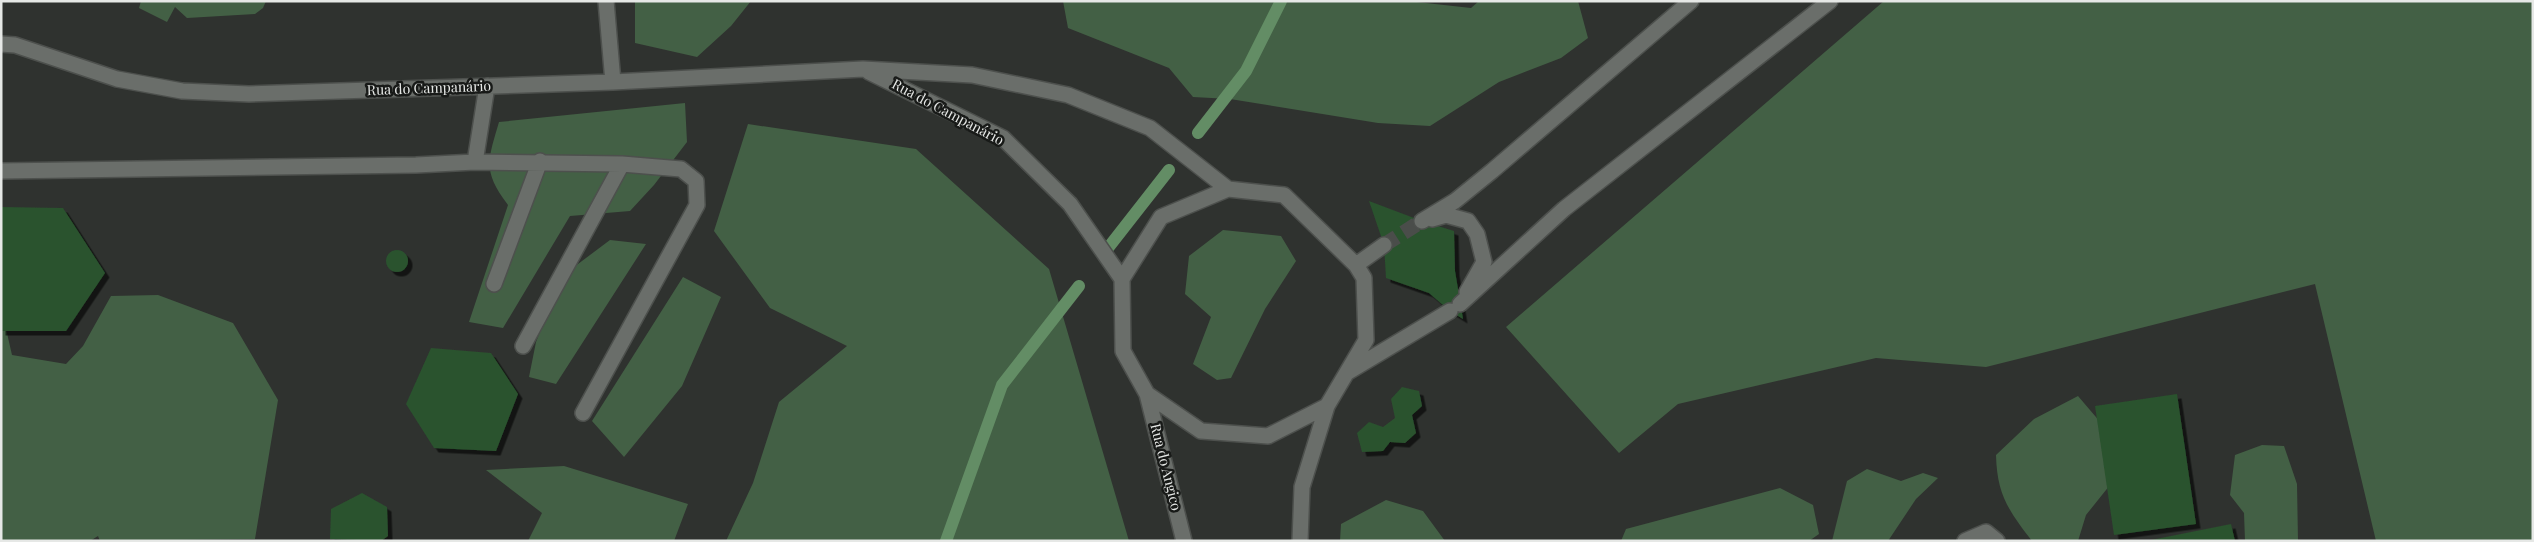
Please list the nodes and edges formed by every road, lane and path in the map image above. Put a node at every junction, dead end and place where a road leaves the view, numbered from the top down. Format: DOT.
graph roads {
  1 [pos="606,1"];
  2 [pos="1691,1"];
  3 [pos="1830,1"];
  4 [pos="1,44"];
  5 [pos="863,69"];
  6 [pos="613,82"];
  7 [pos="487,86"];
  8 [pos="540,161"];
  9 [pos="475,162"];
  10 [pos="622,164"];
  11 [pos="1,171"];
  12 [pos="1228,188"];
  13 [pos="1384,246"];
  14 [pos="1356,265"];
  15 [pos="1122,279"];
  16 [pos="494,284"];
  17 [pos="1455,308"];
  18 [pos="523,346"];
  19 [pos="1347,373"];
  20 [pos="1147,394"];
  21 [pos="1327,406"];
  22 [pos="583,413"];
  23 [pos="1184,541"];
  24 [pos="1300,541"];
  25 [pos="1966,541"];
  26 [pos="1998,541"];
  1 -- 6 [label="street"];
  2 -- 17 [label="street"];
  3 -- 17 [label="street"];
  4 -- 7 [label="street, Rua do Campanário"];
  5 -- 6 [label="street, Rua do Campanário"];
  5 -- 12 [label="street, Rua do Campanário"];
  5 -- 15 [label="street, Rua do Campanário"];
  6 -- 7 [label="street, Rua do Campanário"];
  7 -- 9 [label="street"];
  8 -- 9 [label="street"];
  8 -- 10 [label="street"];
  8 -- 16 [label="street"];
  9 -- 11 [label="street"];
  10 -- 18 [label="street"];
  10 -- 22 [label="street"];
  12 -- 14 [label="street"];
  12 -- 15 [label="street"];
  13 -- 14 [label="street"];
  14 -- 19 [label="street"];
  15 -- 20 [label="street"];
  17 -- 19 [label="street"];
  19 -- 21 [label="street"];
  20 -- 21 [label="street"];
  20 -- 23 [label="street, Rua do Angico"];
  21 -- 24 [label="street"];
  25 -- 26 [label="street"];
}
